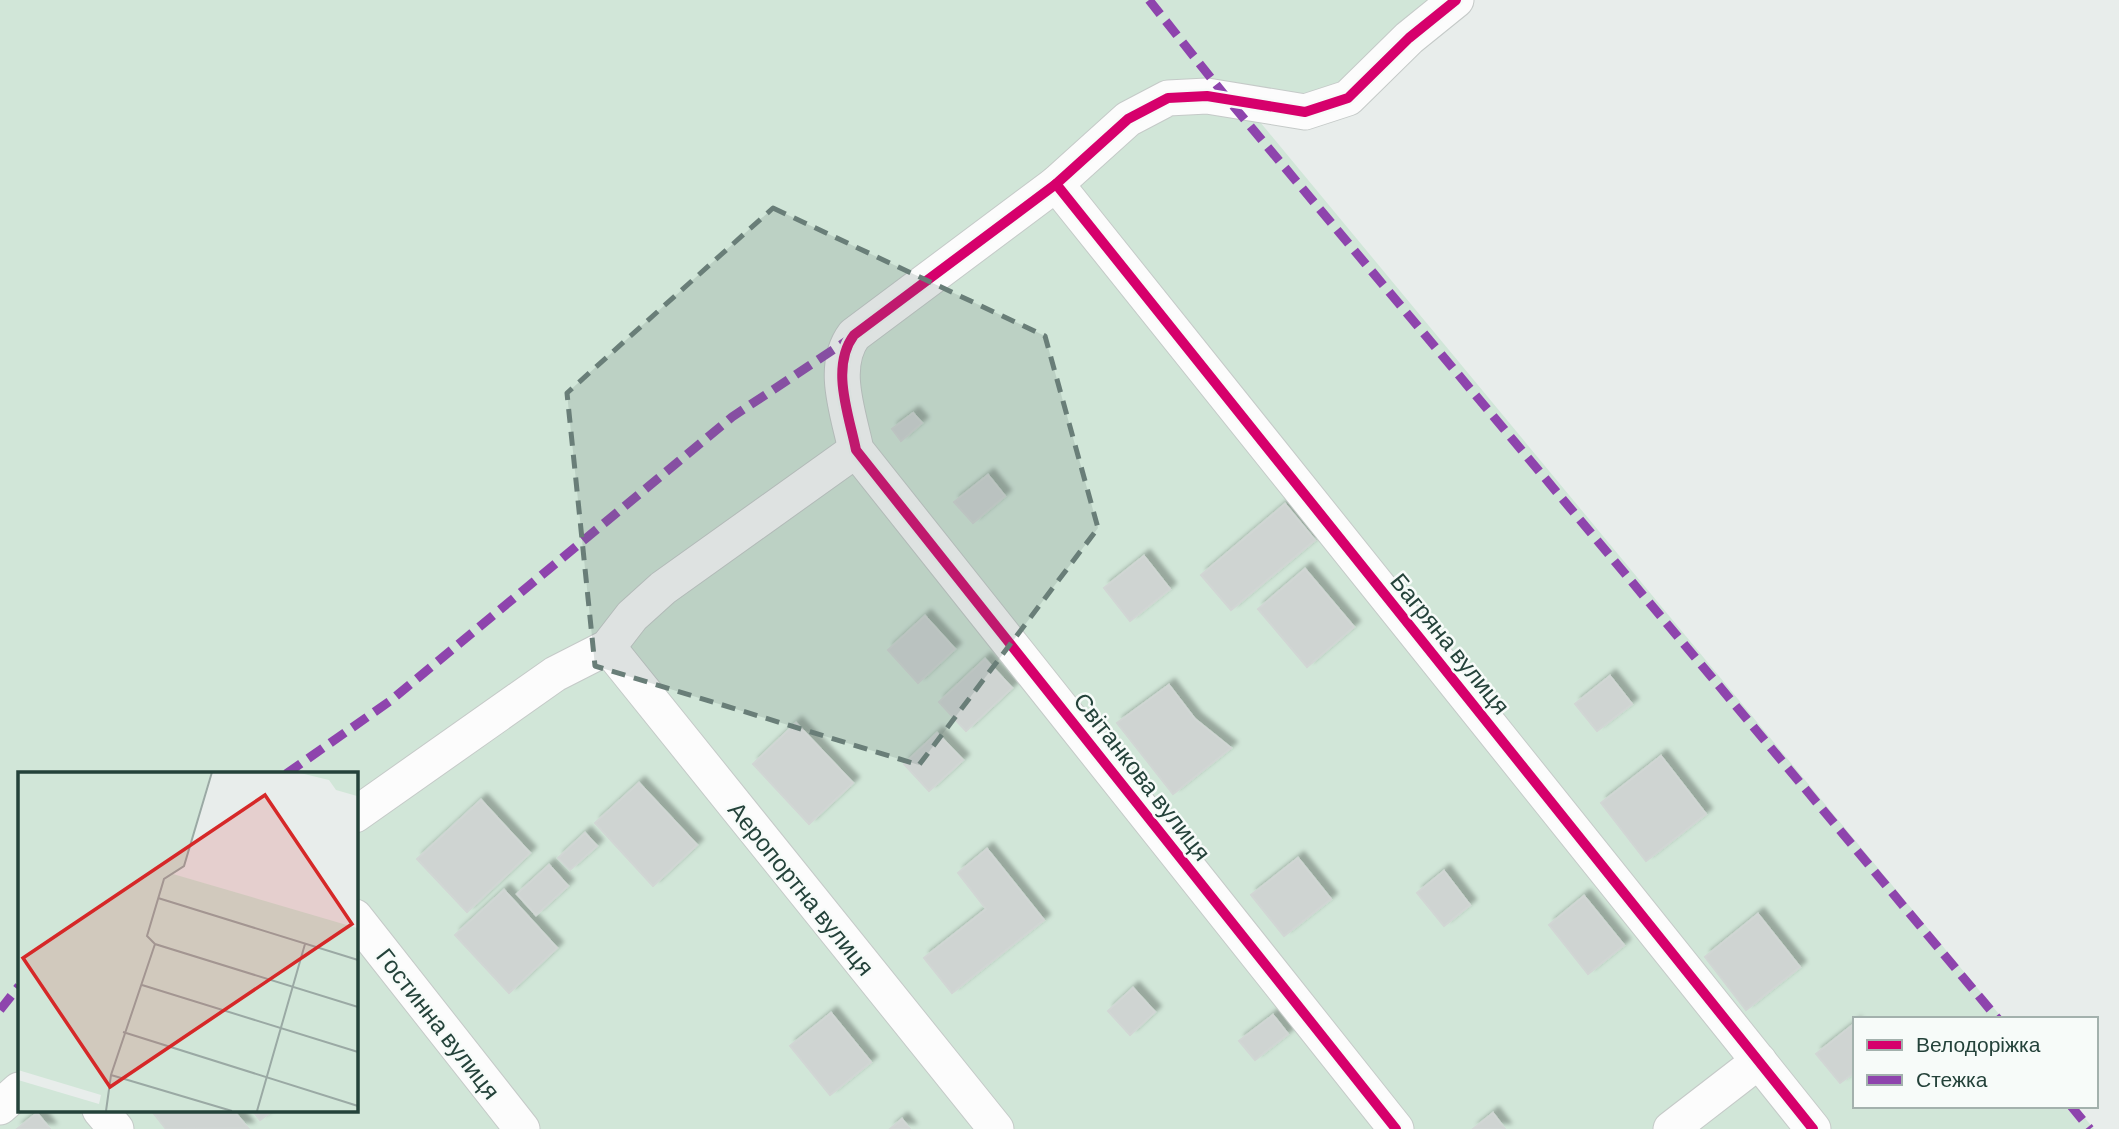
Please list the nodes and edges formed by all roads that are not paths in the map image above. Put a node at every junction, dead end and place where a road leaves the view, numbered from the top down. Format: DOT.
graph roads {
  1 [pos="1456,0"];
  2 [pos="1056,184"];
  3 [pos="856,450"];
  4 [pos="608,648"];
  5 [pos="357,814"];
  6 [pos="357,920"];
  7 [pos="1759,1061"];
  8 [pos="18,1091"];
  9 [pos="0,1107"];
  10 [pos="102,1112"];
  11 [pos="116,1129"];
  12 [pos="522,1129"];
  13 [pos="996,1129"];
  14 [pos="1396,1129"];
  15 [pos="1671,1129"];
  16 [pos="1813,1129"];
  1 -- 2 [label="street"];
  2 -- 3 [label="street"];
  2 -- 7 [label="street, Багряна вулиця"];
  3 -- 4 [label="street"];
  3 -- 14 [label="street, Світанкова вулиця"];
  4 -- 5 [label="street"];
  4 -- 13 [label="street, Аеропортна вулиця"];
  6 -- 12 [label="street, Гостинна вулиця"];
  7 -- 15 [label="street"];
  7 -- 16 [label="street, Багряна вулиця"];
  8 -- 9 [label="street"];
  10 -- 11 [label="street"];
}
